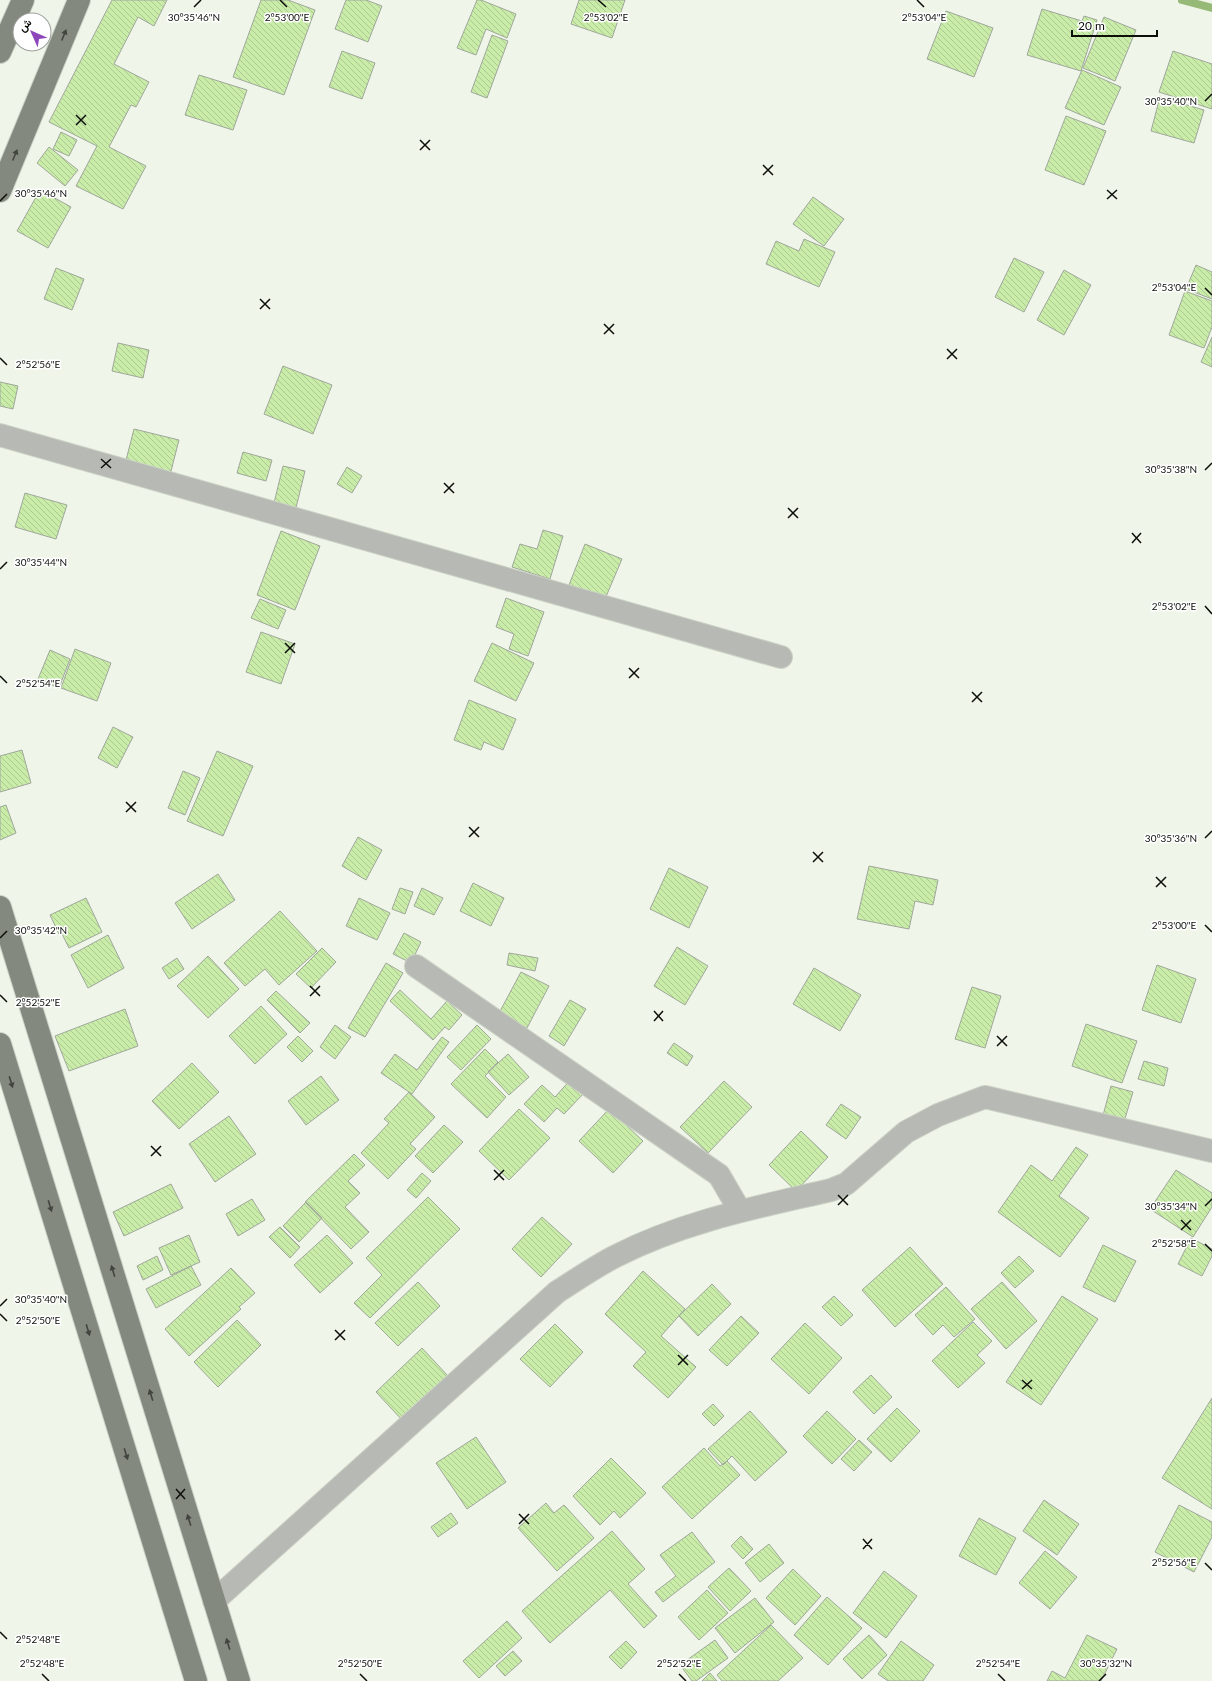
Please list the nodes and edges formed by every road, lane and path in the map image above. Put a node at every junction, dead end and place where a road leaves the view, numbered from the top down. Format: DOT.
graph roads {
  1 [pos="23,0"];
  2 [pos="79,0"];
  3 [pos="0,52"];
  4 [pos="0,191"];
  5 [pos="0,435"];
  6 [pos="781,657"];
  7 [pos="0,907"];
  8 [pos="416,966"];
  9 [pos="0,1044"];
  10 [pos="1212,1151"];
  11 [pos="740,1211"];
  12 [pos="214,1601"];
  13 [pos="196,1681"];
  14 [pos="239,1681"];
  1 -- 3 [label="main road"];
  4 -- 2 [label="main road, one-way"];
  5 -- 6 [label="street"];
  12 -- 7 [label="main road, one-way"];
  8 -- 11 [label="street"];
  9 -- 13 [label="main road, one-way"];
  10 -- 11 [label="street"];
  11 -- 12 [label="street"];
  14 -- 12 [label="main road, one-way"];
}
